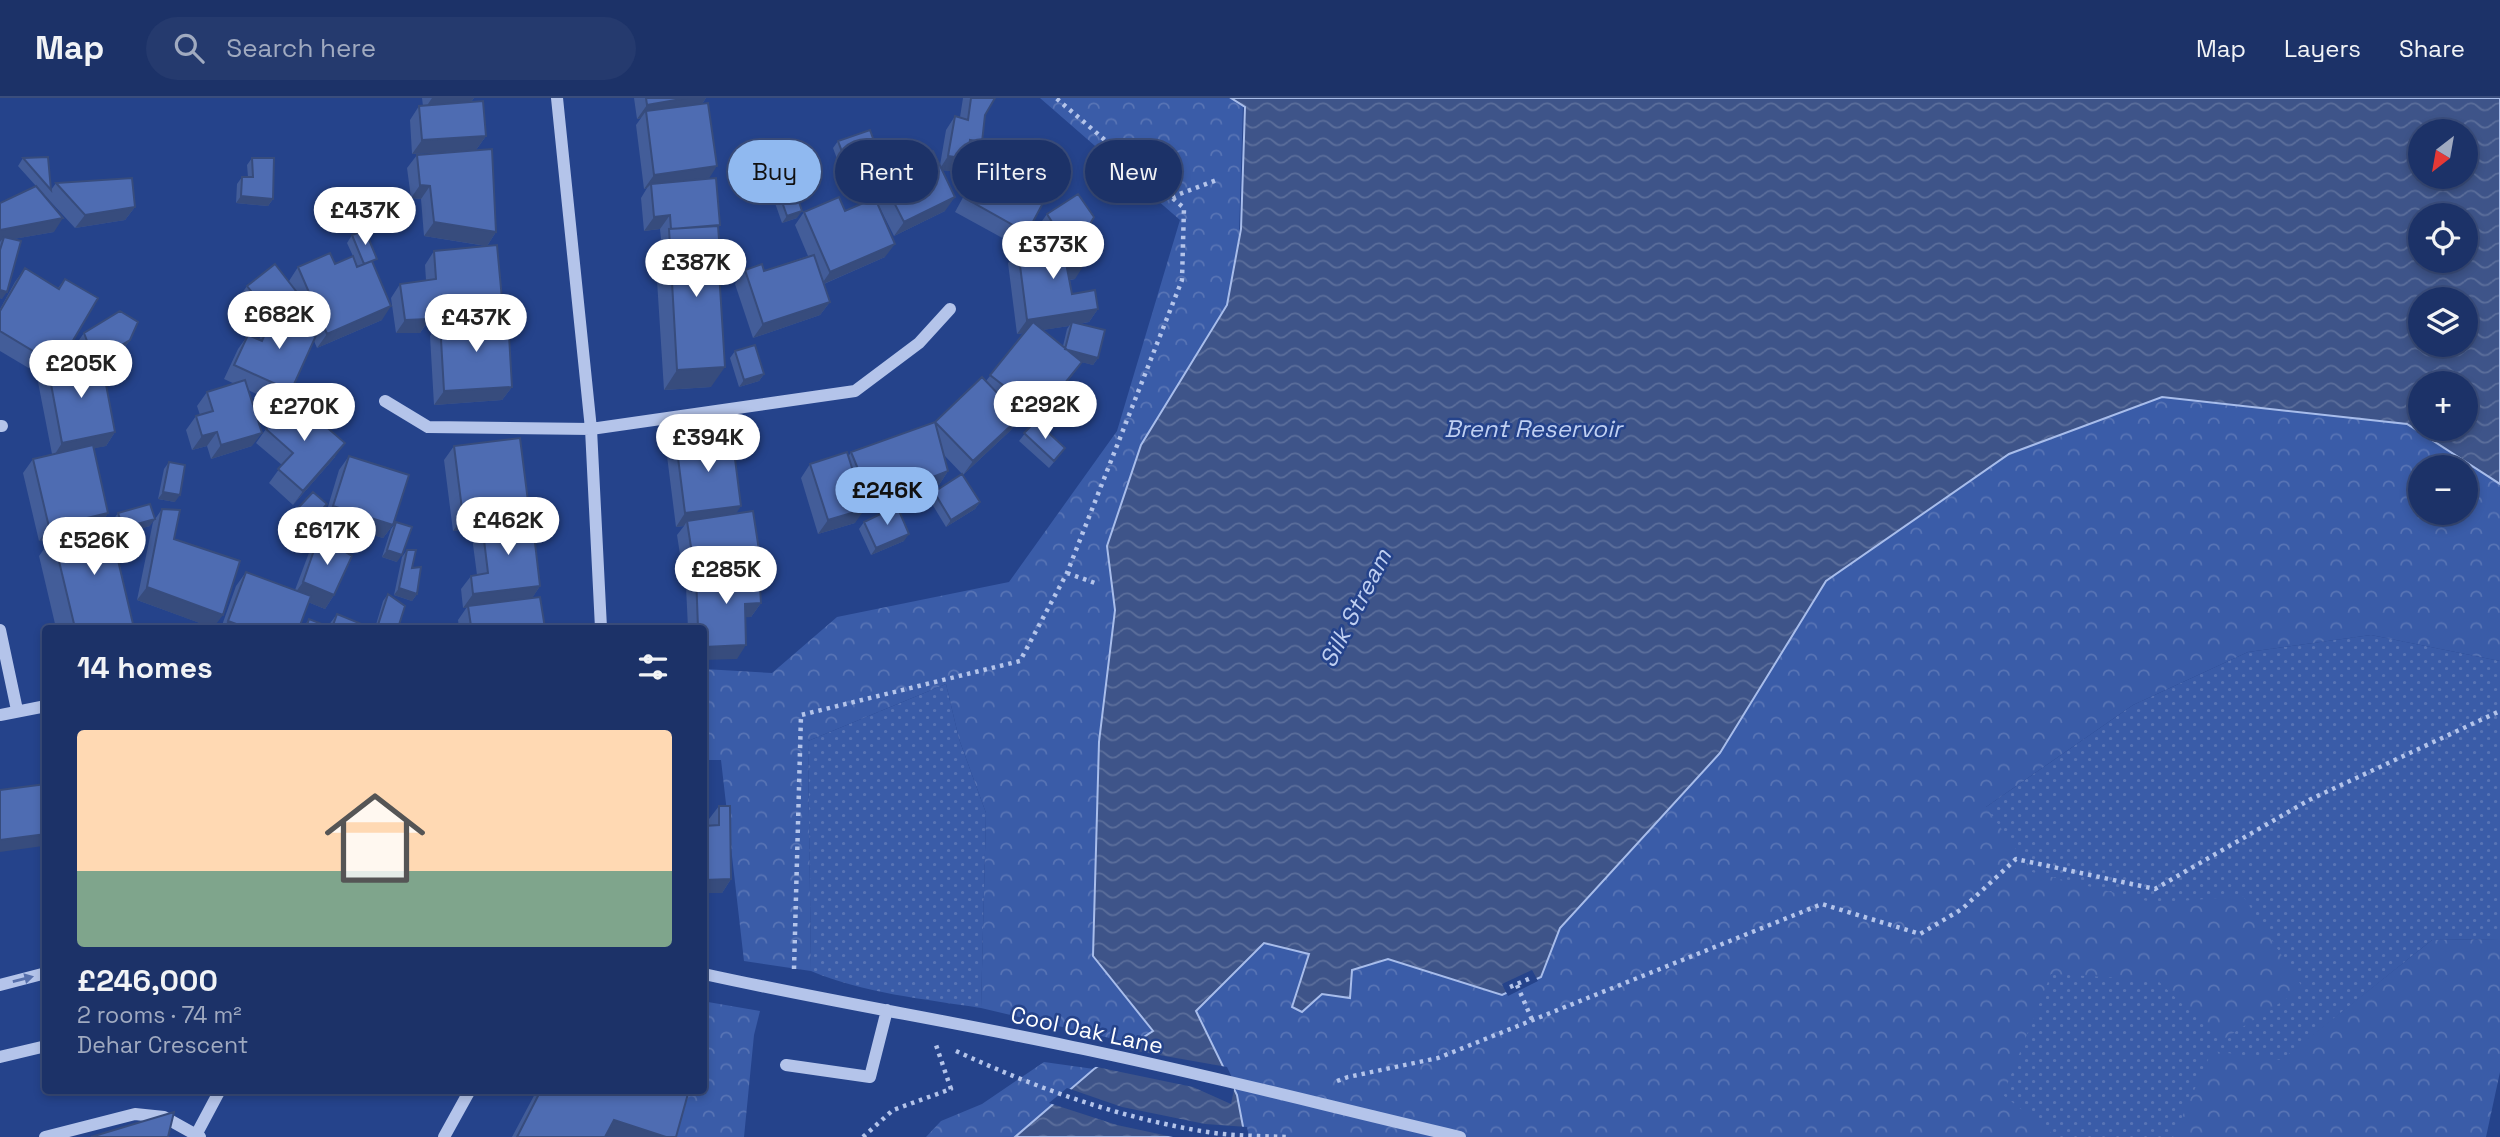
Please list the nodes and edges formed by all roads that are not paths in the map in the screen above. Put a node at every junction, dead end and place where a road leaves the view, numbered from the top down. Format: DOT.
graph roads {
  1 [pos="558,98"];
  2 [pos="950,309"];
  3 [pos="385,401"];
  4 [pos="591,429"];
  5 [pos="601,625"];
  6 [pos="0,630"];
  7 [pos="42,706"];
  8 [pos="17,710"];
  9 [pos="0,715"];
  10 [pos="42,975"];
  11 [pos="707,975"];
  12 [pos="0,985"];
  13 [pos="887,1010"];
  14 [pos="42,1047"];
  15 [pos="0,1057"];
  16 [pos="786,1065"];
  17 [pos="218,1094"];
  18 [pos="468,1094"];
  19 [pos="198,1136"];
  20 [pos="45,1137"];
  21 [pos="444,1137"];
  22 [pos="1460,1137"];
  1 -- 4 [label="street"];
  2 -- 4 [label="street"];
  3 -- 4 [label="street"];
  4 -- 5 [label="street"];
  6 -- 8 [label="street"];
  7 -- 8 [label="street"];
  8 -- 9 [label="street"];
  12 -- 10 [label="street, one-way"];
  11 -- 13 [label="street, Cool Oak Lane"];
  13 -- 16 [label="street"];
  13 -- 22 [label="street, Cool Oak Lane"];
  14 -- 15 [label="street"];
  17 -- 19 [label="street"];
  18 -- 21 [label="street"];
  19 -- 20 [label="street"];
}
